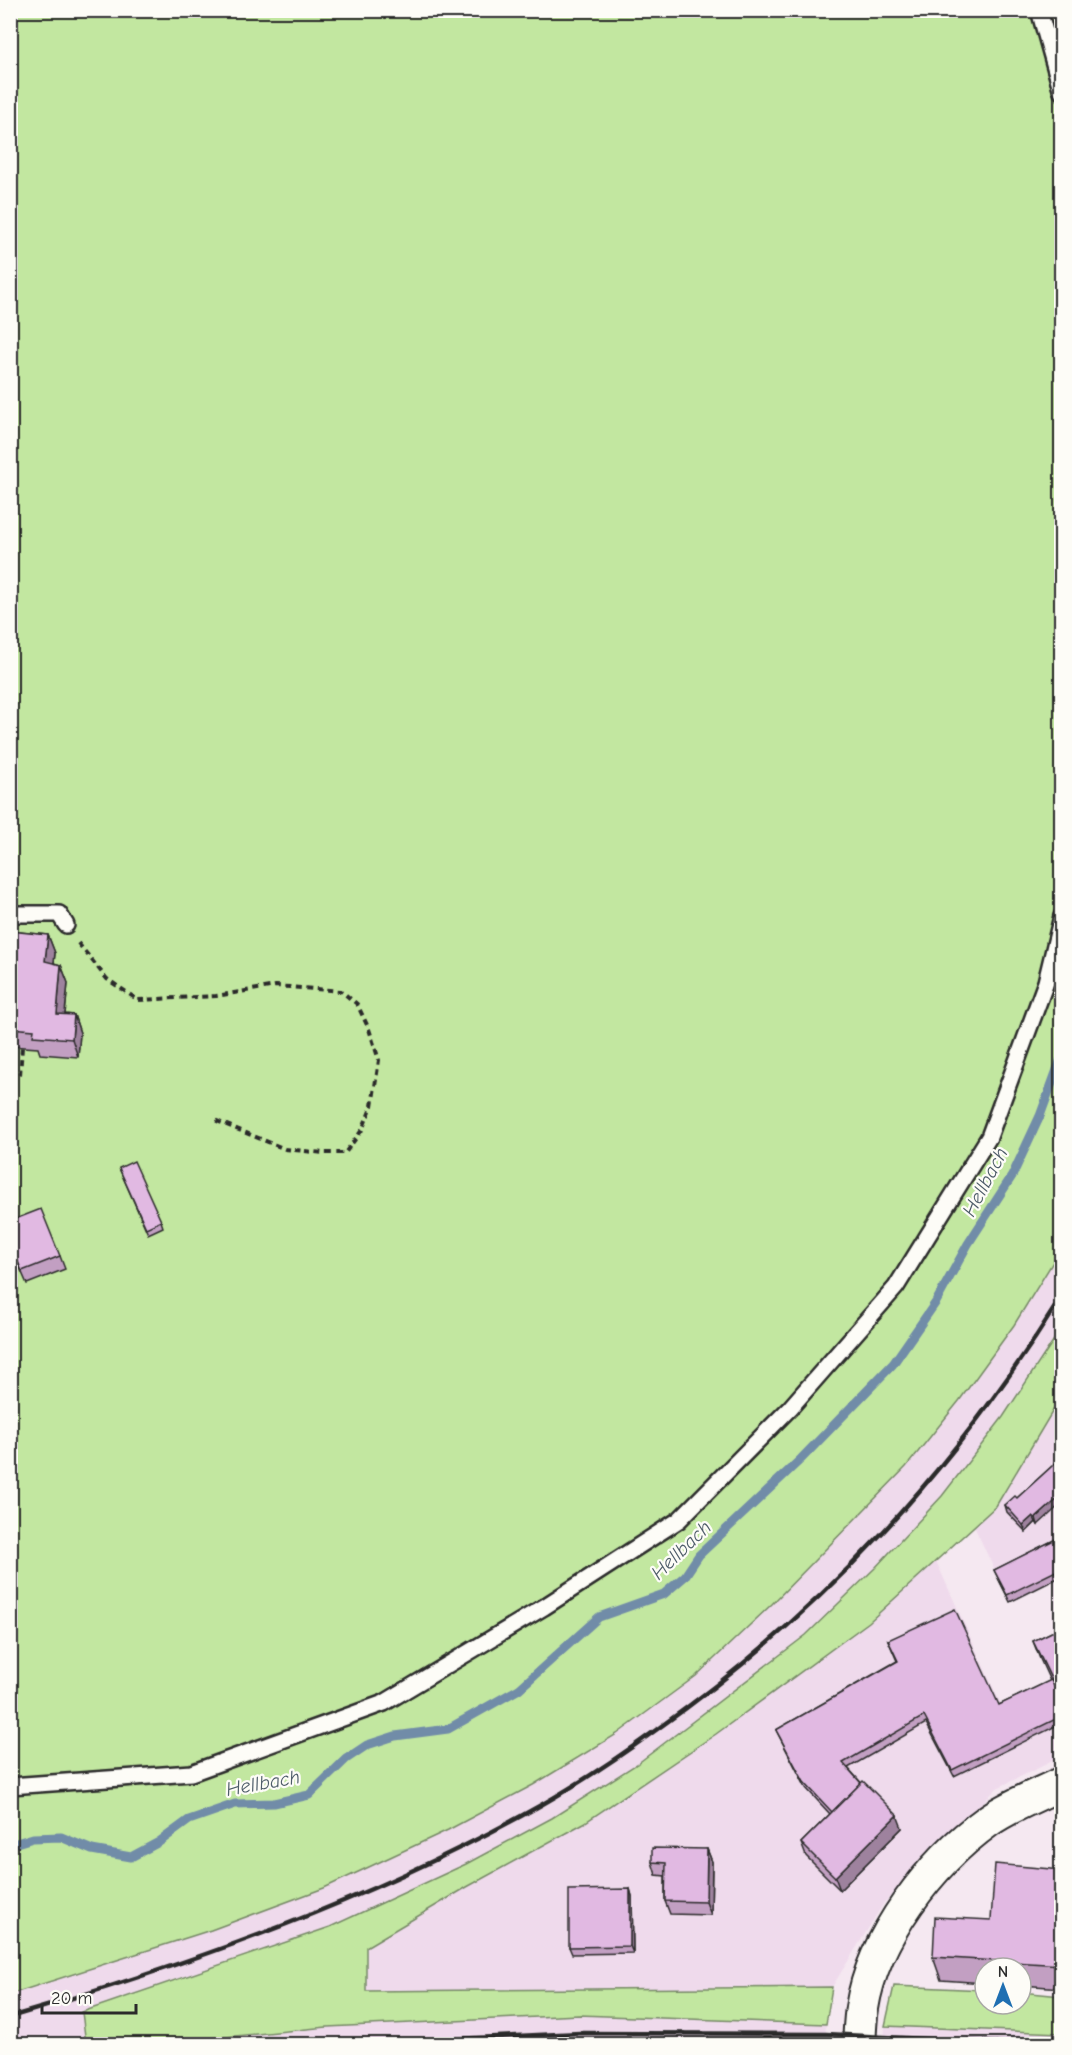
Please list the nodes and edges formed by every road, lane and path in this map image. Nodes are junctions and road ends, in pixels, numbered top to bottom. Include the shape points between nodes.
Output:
1 (1040, 10) edge
2 (1062, 92) edge
3 (10, 914) edge
4 (1062, 916) edge
5 (66, 925) joint
6 (22, 1047) edge
7 (10, 1074) edge
8 (212, 1119) dead end
9 (1062, 1783) edge
10 (10, 1786) edge
11 (859, 2044) edge

1 - 2 lane
3 - 5 lane via 59,914
4 - 10 lane via 1046,982 989,1137 896,1287 790,1408 679,1520 544,1607 384,1702 191,1773
5 - 8 path via 107,979 138,1000 216,996 276,986 341,991 357,1004 379,1060 372,1106 362,1131 345,1153 285,1149
6 - 7 path via 20,1075
9 - 11 street via 989,1820 945,1857 902,1910 877,1957 862,2007

